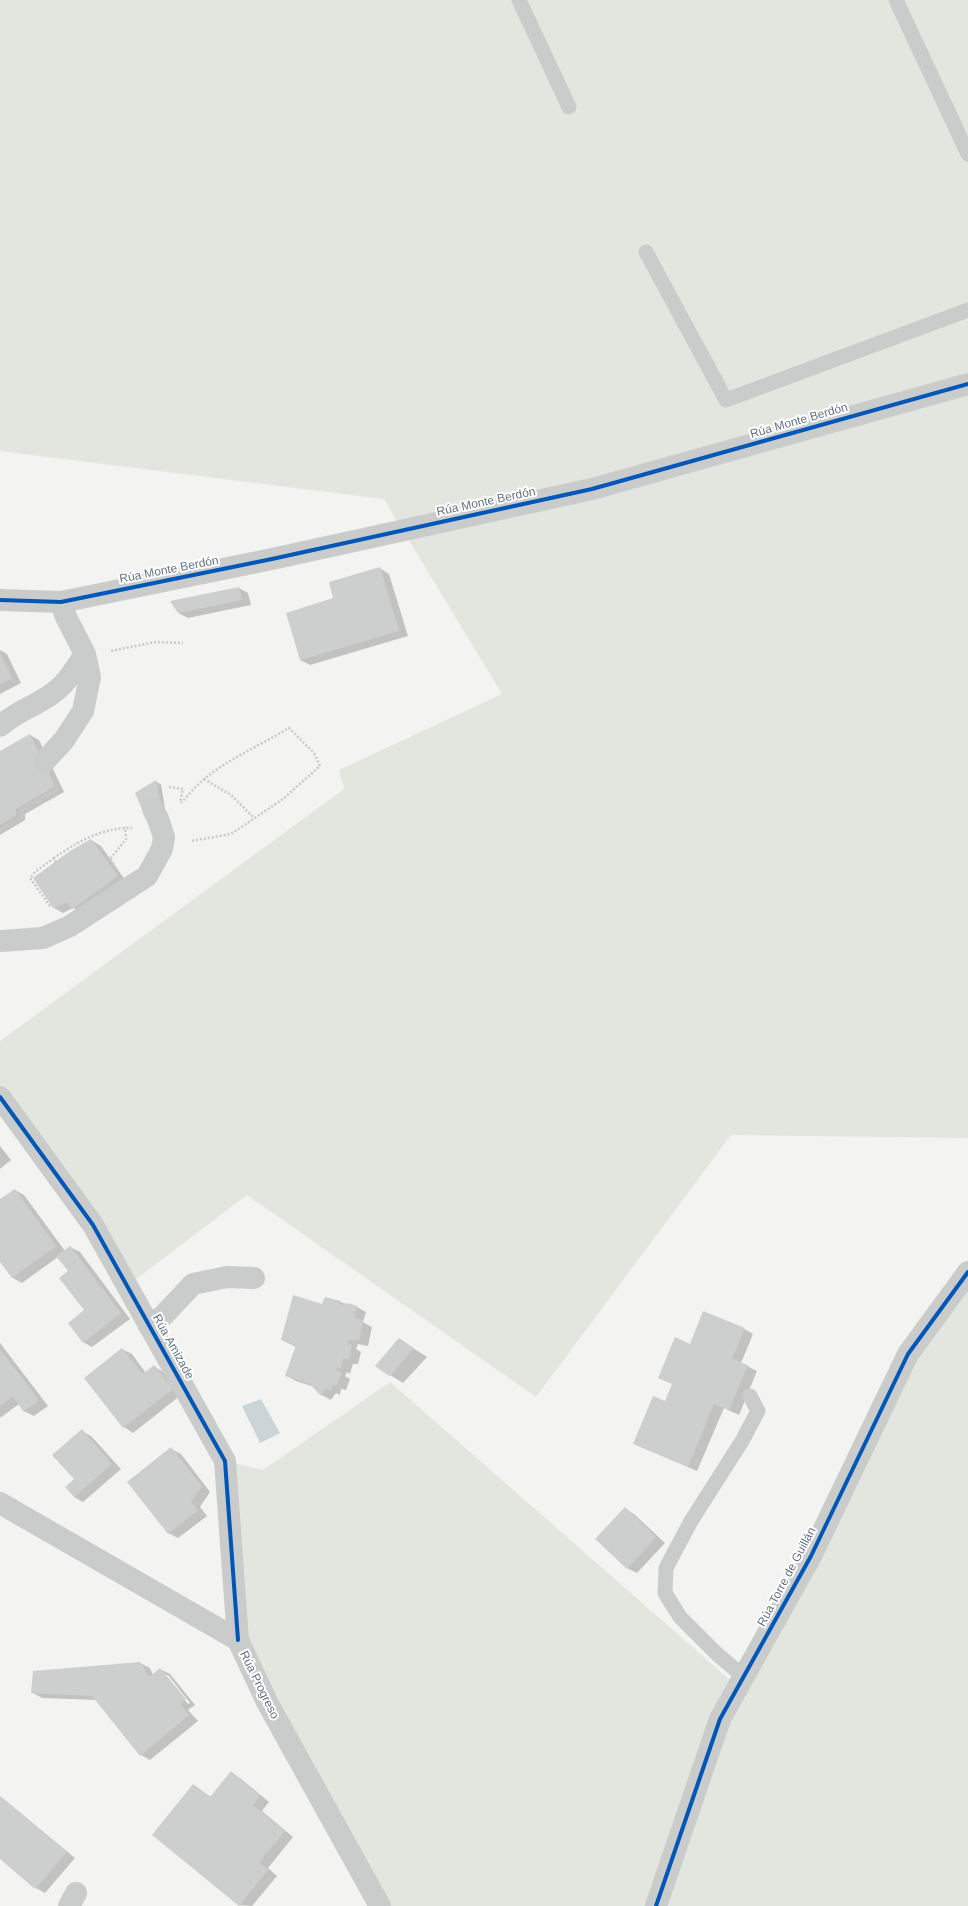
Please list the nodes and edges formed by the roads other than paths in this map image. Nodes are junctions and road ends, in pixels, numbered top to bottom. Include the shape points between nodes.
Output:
1 (519, 0) edge
2 (896, 0) edge
3 (569, 107) dead end
4 (968, 154) edge
5 (646, 252) dead end
6 (968, 310) edge
7 (968, 384) edge
8 (0, 600) edge
9 (61, 602) junction
10 (85, 654) junction
11 (0, 726) edge
12 (45, 760) road end
13 (159, 822) road end
14 (0, 941) edge
15 (0, 1096) edge
16 (968, 1272) edge
17 (254, 1278) dead end
18 (148, 1324) junction
19 (750, 1396) dead end
20 (0, 1503) edge
21 (238, 1640) junction
22 (744, 1677) junction
23 (380, 1906) edge
24 (656, 1906) edge

1 - 3 lane
2 - 4 lane
5 - 6 lane via 726,400
7 - 9 street, Rúa Monte Berdón via 592,489
8 - 9 street, Rúa Monte Berdón
9 - 10 street
10 - 11 street via 54,693 11,716
10 - 12 street via 90,677 83,711 64,740
13 - 14 street via 162,849 146,876 107,893 70,926 43,938
15 - 18 street, Rúa Amizade via 92,1225
16 - 22 street, Rúa Torre de Guillán via 908,1354 810,1556
17 - 18 street via 227,1277 193,1284 162,1317
18 - 21 street, Rúa Amizade via 225,1462
19 - 22 lane via 758,1411 691,1521 666,1568 665,1593 680,1617 716,1654
20 - 21 street, Rúa Progreso
21 - 23 street, Rúa Progreso via 268,1704
22 - 24 street, Rúa Torre de Guillán via 720,1719

